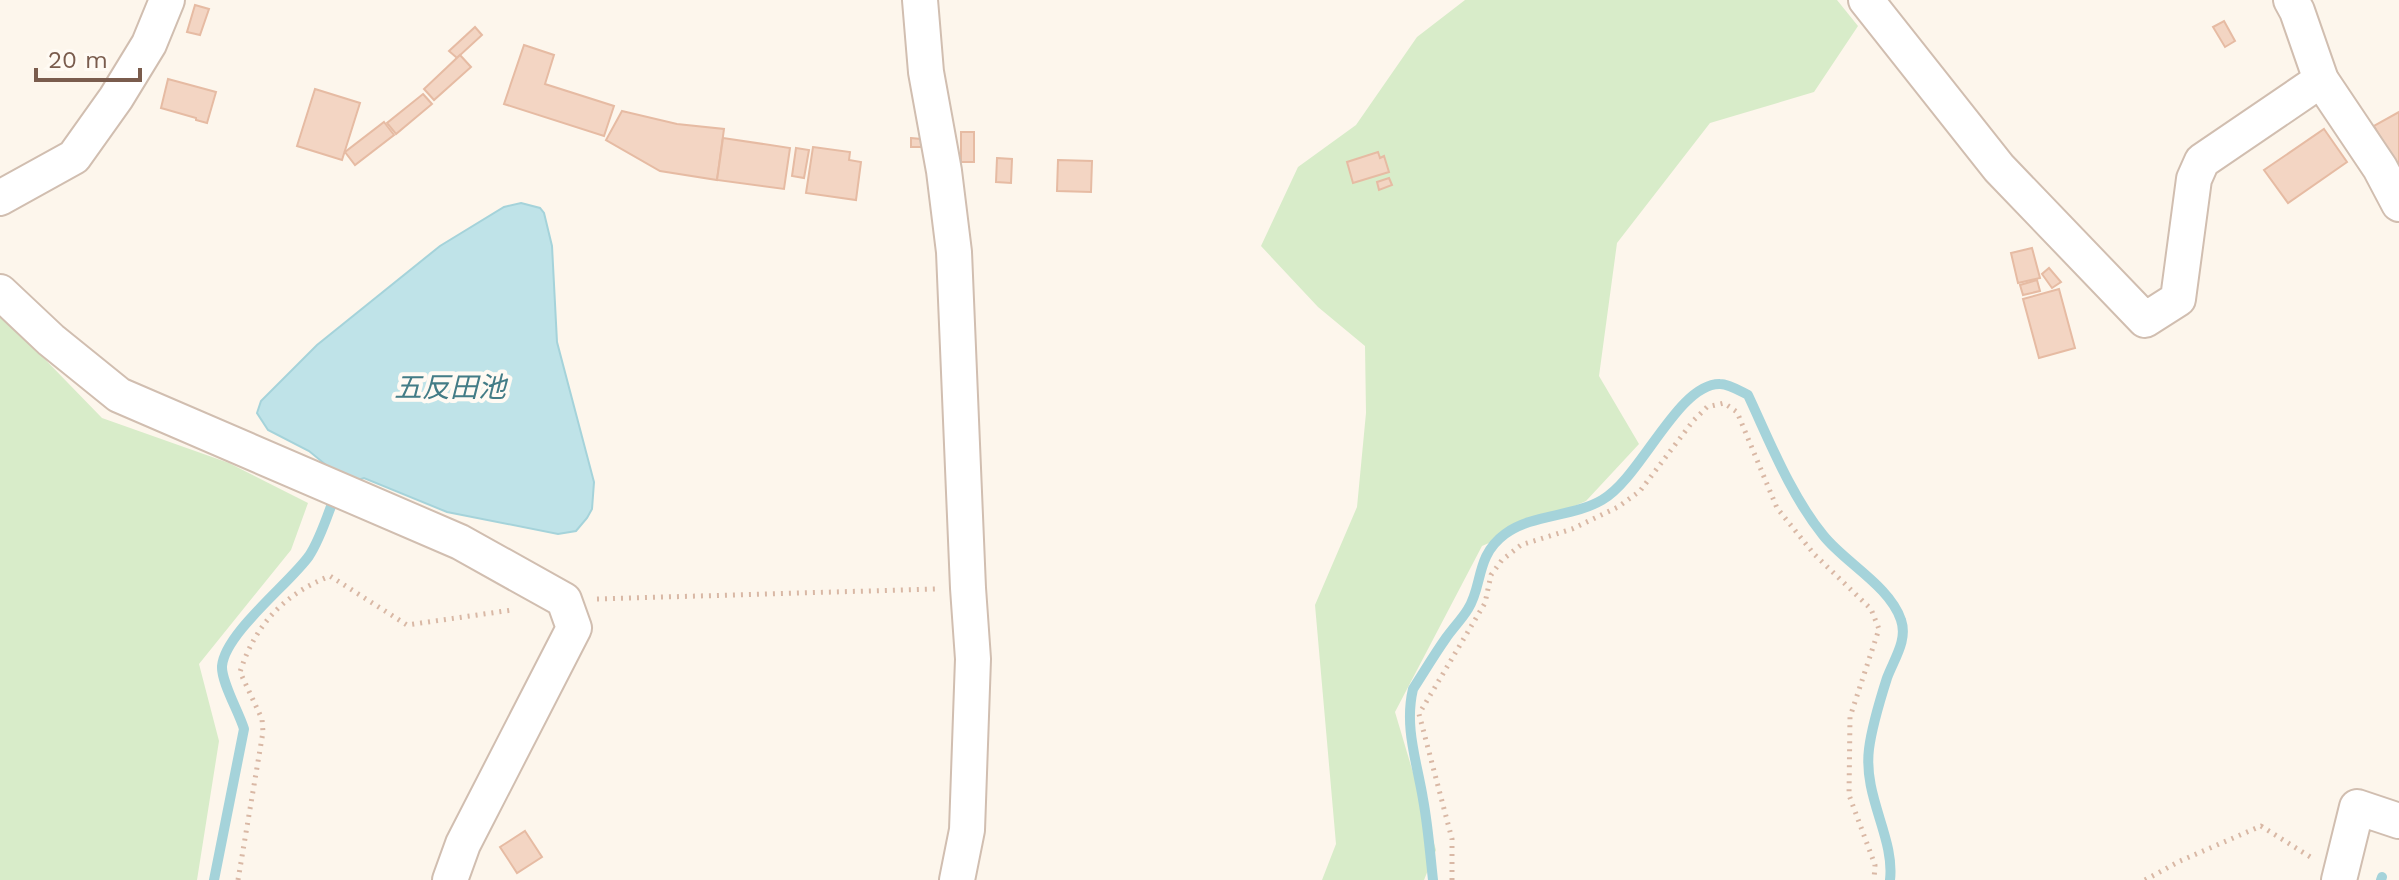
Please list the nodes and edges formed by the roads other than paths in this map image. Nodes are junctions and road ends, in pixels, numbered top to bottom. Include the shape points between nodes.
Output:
1 (167, 0) edge
2 (920, 0) edge
3 (1866, 0) edge
4 (2291, 0) edge
5 (2321, 80) junction
6 (0, 198) edge
7 (2399, 204) edge
8 (0, 292) edge
9 (2399, 821) edge
10 (2340, 878) edge
11 (450, 880) edge
12 (957, 880) edge

1 - 6 street via 149,44 74,157
2 - 12 street via 954,252 973,659 967,830
3 - 5 street via 1999,168 2145,320 2178,299 2194,179 2202,161
4 - 5 street
5 - 7 street
8 - 11 street via 119,395 460,542 564,600 574,628 463,844
9 - 10 street via 2357,807

